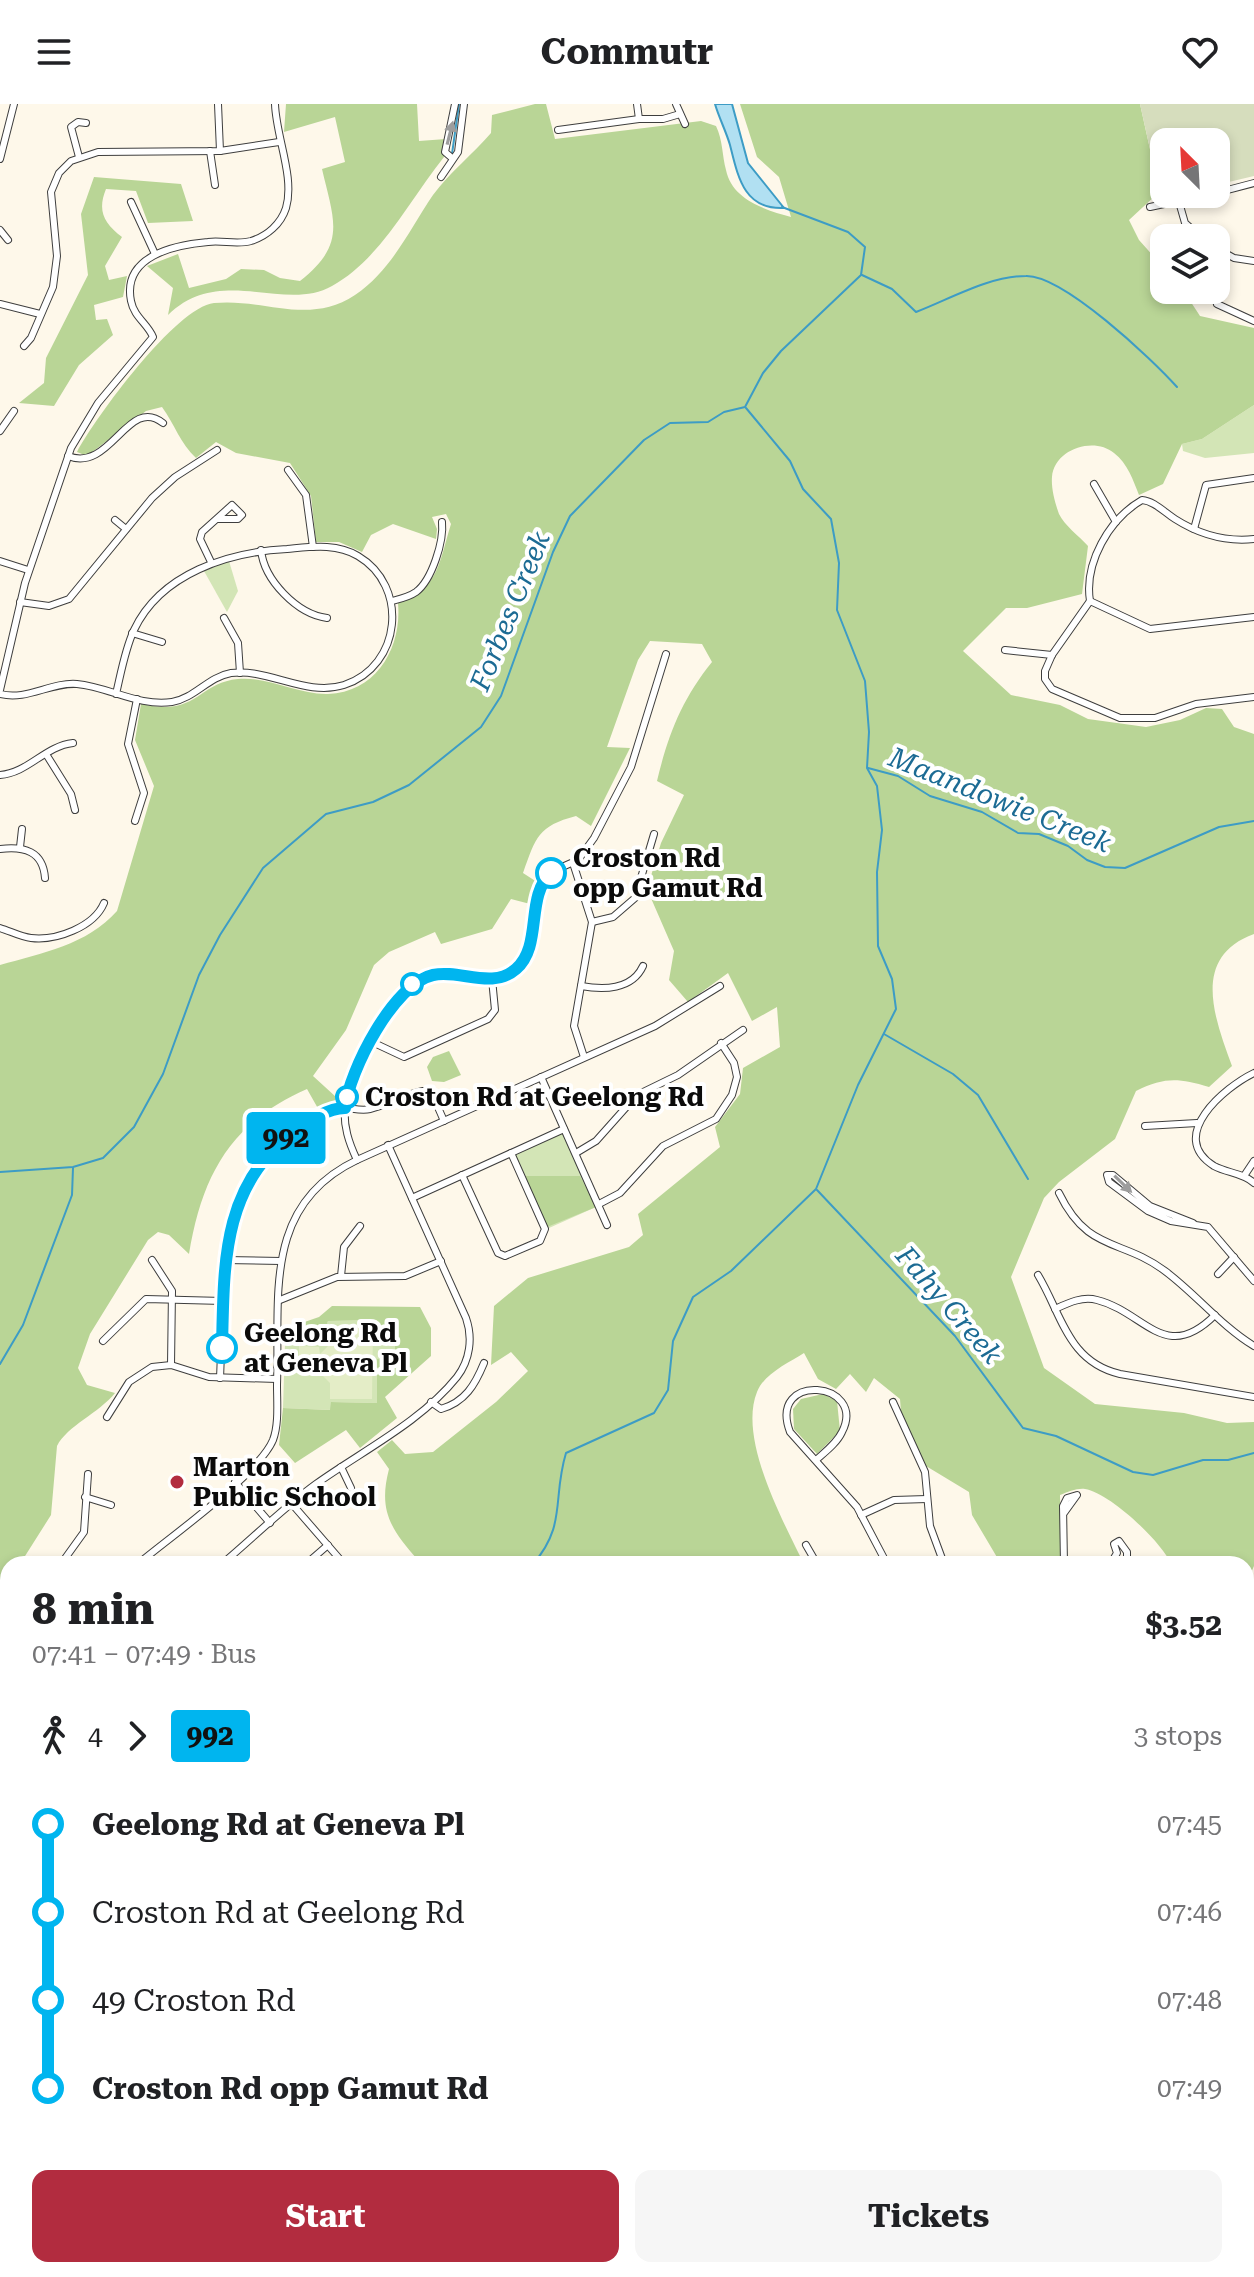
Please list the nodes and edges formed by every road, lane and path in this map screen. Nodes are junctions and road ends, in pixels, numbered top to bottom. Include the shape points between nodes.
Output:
1 (14, 104) edge
2 (218, 104) edge
3 (275, 104) edge
4 (455, 104) edge
5 (464, 104) edge
6 (637, 104) edge
7 (676, 104) edge
8 (680, 114) junction
9 (571, 118) dead end
10 (639, 119) junction
11 (86, 123) dead end
12 (685, 124) dead end
13 (573, 127) junction
14 (558, 130) dead end
15 (279, 142) junction
16 (210, 151) junction
17 (220, 151) junction
18 (79, 157) junction
19 (452, 158) junction
20 (0, 159) edge
21 (441, 177) dead end
22 (1254, 183) edge
23 (215, 185) dead end
24 (1230, 189) edge
25 (131, 202) dead end
26 (1157, 208) edge
27 (1153, 209) dead end
28 (0, 230) edge
29 (8, 240) dead end
30 (155, 254) junction
31 (1230, 256) edge
32 (1254, 261) edge
33 (0, 304) edge
34 (1217, 304) dead end
35 (40, 314) junction
36 (1254, 321) edge
37 (24, 346) dead end
38 (14, 411) dead end
39 (163, 423) dead end
40 (0, 431) edge
41 (217, 450) dead end
42 (68, 456) junction
43 (288, 470) dead end
44 (1254, 478) edge
45 (1094, 484) dead end
46 (218, 519) dead end
47 (115, 520) dead end
48 (442, 522) dead end
49 (1116, 522) junction
50 (126, 529) junction
51 (1194, 529) junction
52 (1254, 539) edge
53 (313, 547) junction
54 (261, 550) junction
55 (0, 561) edge
56 (211, 562) junction
57 (28, 570) junction
58 (392, 601) junction
59 (1090, 601) junction
60 (20, 602) junction
61 (1254, 617) edge
62 (224, 618) dead end
63 (327, 618) dead end
64 (132, 633) junction
65 (162, 642) dead end
66 (1005, 650) dead end
67 (666, 654) dead end
68 (1052, 655) junction
69 (4, 666) edge
70 (240, 673) junction
71 (0, 692) edge
72 (116, 694) junction
73 (1254, 697) edge
74 (137, 699) junction
75 (73, 743) dead end
76 (46, 754) junction
77 (0, 775) edge
78 (75, 810) dead end
79 (135, 821) dead end
80 (22, 829) dead end
81 (654, 834) dead end
82 (20, 847) junction
83 (0, 849) edge
84 (573, 863) junction
85 (45, 878) dead end
86 (104, 903) dead end
87 (592, 922) junction
88 (0, 928) edge
89 (643, 966) dead end
90 (492, 979) junction
91 (581, 986) junction
92 (720, 986) dead end
93 (743, 1030) dead end
94 (372, 1042) junction
95 (721, 1043) junction
96 (584, 1057) junction
97 (1254, 1073) edge
98 (541, 1077) junction
99 (345, 1108) junction
100 (444, 1121) junction
101 (1197, 1123) junction
102 (1145, 1126) dead end
103 (564, 1129) junction
104 (388, 1145) junction
105 (511, 1153) junction
106 (576, 1153) junction
107 (357, 1160) junction
108 (1254, 1161) edge
109 (462, 1175) junction
110 (1244, 1176) junction
111 (1254, 1183) edge
112 (1059, 1193) dead end
113 (412, 1198) junction
114 (599, 1204) junction
115 (1193, 1223) junction
116 (607, 1225) dead end
117 (360, 1226) dead end
118 (1234, 1257) junction
119 (152, 1260) dead end
120 (225, 1260) junction
121 (281, 1261) junction
122 (441, 1261) junction
123 (1218, 1274) dead end
124 (1038, 1275) dead end
125 (341, 1276) junction
126 (1254, 1281) edge
127 (172, 1300) junction
128 (280, 1300) junction
129 (223, 1301) junction
130 (1055, 1309) junction
131 (1215, 1315) junction
132 (103, 1341) dead end
133 (1254, 1346) edge
134 (484, 1363) dead end
135 (171, 1365) junction
136 (220, 1378) junction
137 (277, 1379) junction
138 (1254, 1397) edge
139 (431, 1402) junction
140 (893, 1402) dead end
141 (107, 1417) dead end
142 (816, 1460) junction
143 (341, 1467) junction
144 (88, 1474) dead end
145 (235, 1482) junction
146 (351, 1488) dead end
147 (85, 1497) junction
148 (927, 1499) junction
149 (292, 1504) junction
150 (111, 1505) dead end
151 (1064, 1513) dead end
152 (861, 1515) junction
153 (270, 1523) junction
154 (328, 1545) junction
155 (806, 1545) dead end
156 (67, 1556) edge
157 (147, 1556) edge
158 (231, 1556) edge
159 (315, 1556) edge
160 (337, 1556) edge
161 (812, 1556) edge
162 (883, 1556) edge
163 (941, 1556) edge
164 (1064, 1556) edge

1 - 20 street
2 - 17 street
3 - 15 street
19 -> 4 street via 445,152
5 - 19 street via 458,152
6 - 10 street
7 - 8 street
8 - 10 street
8 - 12 street
9 - 13 street
10 - 13 street
11 - 18 street via 71,127
13 - 14 street
15 - 17 street
15 - 30 street via 288,194 274,228 247,242 210,241
16 - 17 street
16 - 18 street via 98,152
16 - 23 street
18 - 35 street via 59,173 51,192 57,264
19 - 21 street
22 - 24 street
25 - 30 street
26 - 27 street
28 - 29 street
30 - 42 street via 139,267 130,291 137,317 153,335 91,414
31 - 32 street
33 - 35 street
34 - 36 street
35 - 37 street
38 - 40 street
39 - 42 street via 141,417 92,459
41 - 50 street via 167,484
42 - 57 street
43 - 53 street via 306,495
44 - 51 street via 1206,485
45 - 49 street
46 - 56 street via 201,534
47 - 50 street
48 - 58 street via 442,537 425,583 410,596
49 - 51 street via 1144,500
49 - 59 street via 1100,544
50 - 60 street via 69,599 49,606
51 - 52 street via 1222,539
53 - 54 street
53 - 58 street via 361,558 380,576
54 - 56 street
54 - 63 street via 273,582 308,613
55 - 57 street
56 - 64 street via 160,596
57 - 60 street
58 - 70 street via 387,647 373,667 352,682 314,687
59 - 61 street via 1150,629
59 - 68 street
60 - 69 street
62 - 70 street via 238,643
64 - 65 street
64 - 72 street
66 - 68 street
67 - 84 street via 631,767 590,846
68 - 73 street via 1044,675 1049,687 1120,718 1155,718 1196,704
69 - 71 street
70 - 74 street via 219,677 179,700
71 - 72 street via 20,696 75,684
72 - 74 street
74 - 79 street via 128,744 144,793
75 - 76 street
76 - 77 street
76 - 78 street
80 - 82 street
81 - 87 street via 635,898 618,914
82 - 83 street
82 - 85 street via 38,857
84 - 87 street
84 - 90 street via 544,880 522,962 513,972
86 - 88 street via 94,919 69,931 33,938
87 - 91 street
89 - 91 street via 636,977 611,988
90 - 94 street via 442,974 417,981 398,997
90 - 94 street via 495,1010 488,1019 404,1057
91 - 96 street via 574,1026
92 - 96 street via 655,1026
93 - 95 street
94 - 99 street via 351,1081
95 - 106 street via 684,1072 637,1095 596,1141
95 - 114 street via 734,1063 737,1081 716,1119 663,1146 620,1193
96 - 98 street
97 - 101 street via 1229,1086
98 - 100 street
98 - 103 street
99 - 100 street via 367,1109 423,1091 433,1096
99 - 107 street
99 - 120 street via 306,1123 260,1164 233,1215
100 - 104 street
101 - 102 street
101 - 110 street via 1198,1145 1210,1162
103 - 105 street
103 - 106 street
104 - 107 street
104 - 113 street
105 - 109 street
105 - 109 street via 545,1229 540,1241 505,1256 498,1253
106 - 114 street
107 - 121 street via 324,1179 303,1201 287,1230
108 - 110 street
109 - 113 street
110 - 111 street
112 - 131 street via 1084,1230 1165,1271
113 - 122 street
114 - 116 street
115 -> 115 street via 1148,1211 1107,1175 1150,1206
115 - 118 street via 1212,1231
117 - 125 street via 344,1247
118 - 123 street
118 - 126 street
119 - 127 street via 168,1280
120 - 121 street
120 - 129 street
121 - 128 street
122 - 125 street via 405,1276
122 - 139 street via 469,1326 469,1354 458,1376
124 - 130 street
125 - 128 street
127 - 129 street
127 - 132 street via 144,1300
127 - 135 street
128 - 137 street
129 - 136 street
130 - 131 street via 1097,1300 1176,1337 1196,1332
130 - 138 street via 1071,1344 1106,1370
131 - 133 street
134 - 139 street via 475,1384 459,1400 441,1409
135 - 136 street
135 - 141 street via 136,1375
136 - 137 street
137 - 145 street via 273,1440
139 - 143 street
140 - 148 street via 922,1464
142 - 142 street via 794,1438 787,1417 797,1396 814,1388 839,1399 846,1420 841,1435
142 - 152 street
143 - 146 street
143 - 149 street
144 - 147 street
145 - 153 street
145 - 157 street
147 - 150 street
147 - 156 street via 84,1532
148 - 152 street via 894,1500
148 - 163 street
149 - 153 street
149 - 154 street
151 - 164 street
152 - 162 street
153 - 158 street
154 - 159 street
154 - 160 street
155 - 161 street

